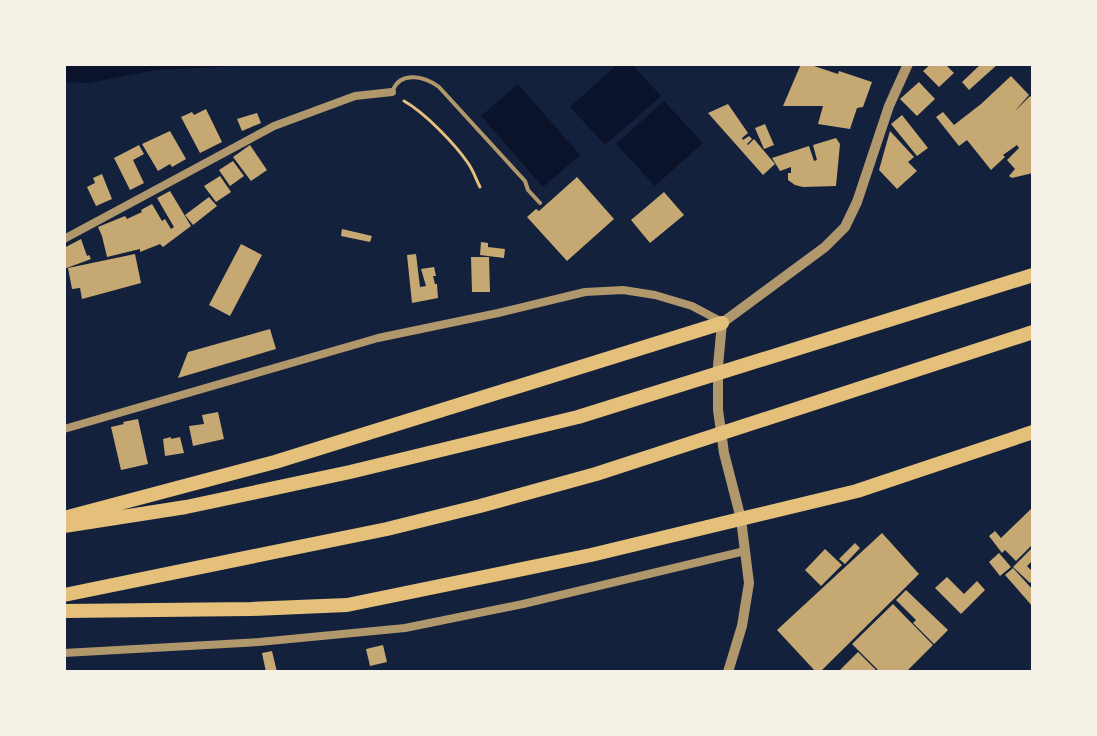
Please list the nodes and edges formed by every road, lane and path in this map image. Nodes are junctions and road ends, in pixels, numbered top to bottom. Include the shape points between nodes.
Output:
1 (908, 64) edge
2 (392, 92) junction
3 (480, 187) dead end
4 (540, 203) dead end
5 (64, 239) edge
6 (1033, 275) edge
7 (722, 323) junction
8 (1033, 332) edge
9 (64, 429) edge
10 (1033, 432) edge
11 (64, 518) edge
12 (741, 519) junction
13 (64, 526) edge
14 (745, 551) junction
15 (64, 595) edge
16 (64, 611) edge
17 (64, 653) edge
18 (728, 672) edge

1 - 7 street via 845,227
2 - 3 path via 430,120 469,164
2 - 4 lane via 406,77 439,87
2 - 5 street via 355,96 274,126
6 - 13 highway via 578,417 186,507
7 - 9 street via 664,297 623,290 585,292 378,338
7 - 11 highway via 275,462
7 - 12 street via 718,410
8 - 15 highway via 596,474 480,506
10 - 12 highway via 857,491
12 - 14 street
12 - 16 highway via 347,605
14 - 17 street via 405,628
14 - 18 street via 749,583

